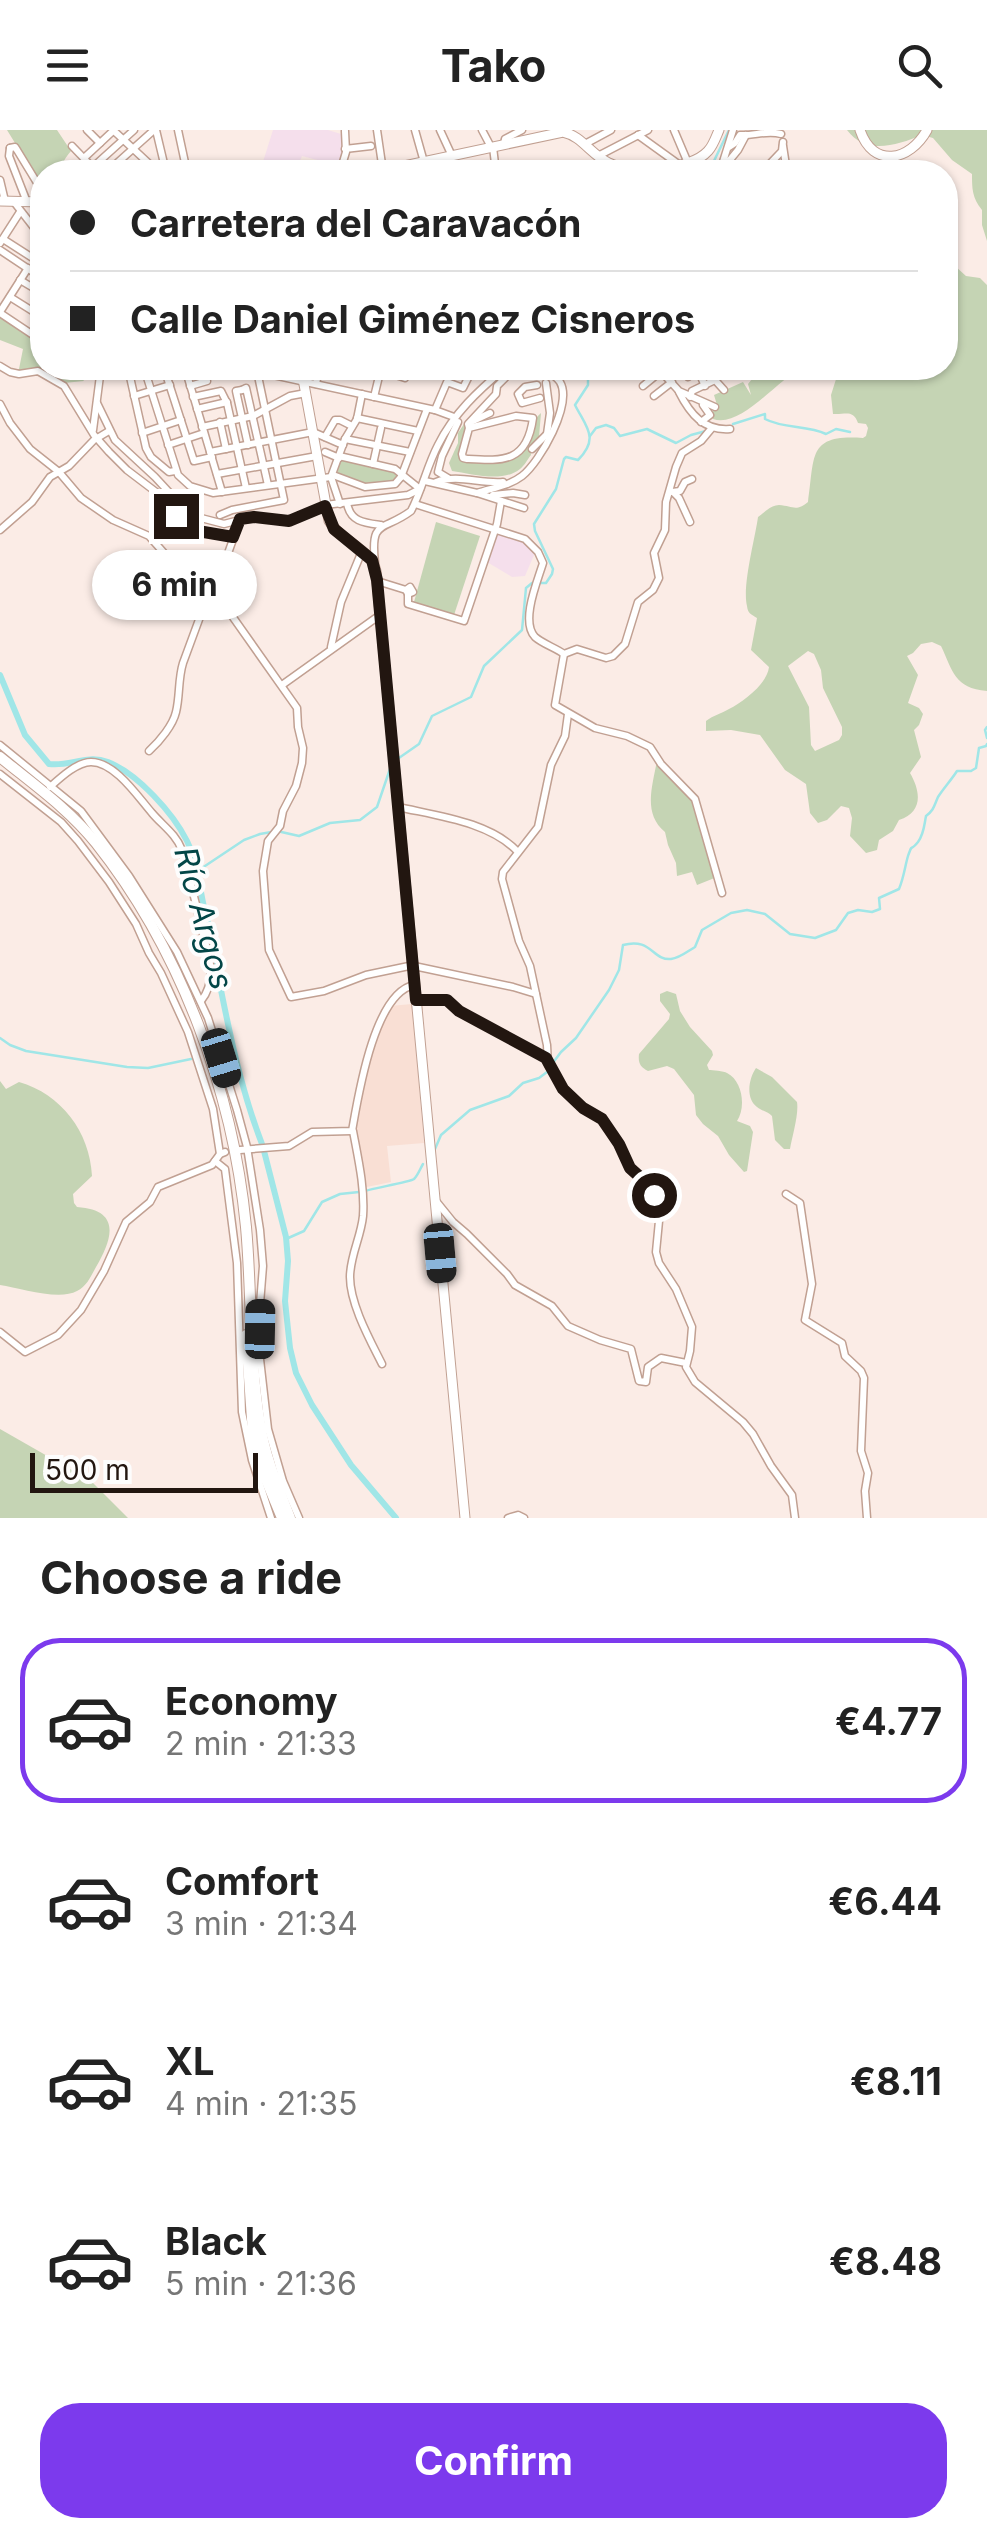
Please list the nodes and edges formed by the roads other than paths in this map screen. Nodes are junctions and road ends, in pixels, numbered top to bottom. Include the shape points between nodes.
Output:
1 (87, 130) edge
2 (114, 130) edge
3 (134, 130) edge
4 (155, 130) edge
5 (178, 130) edge
6 (337, 130) edge
7 (377, 130) edge
8 (415, 130) edge
9 (440, 130) edge
10 (482, 130) edge
11 (522, 130) edge
12 (611, 130) edge
13 (648, 130) edge
14 (674, 130) edge
15 (719, 130) edge
16 (733, 130) edge
17 (860, 130) edge
18 (926, 130) edge
19 (348, 131) edge
20 (638, 135) junction
21 (782, 135) edge
22 (746, 136) junction
23 (510, 138) edge
24 (123, 140) junction
25 (580, 140) junction
26 (100, 143) junction
27 (72, 146) dead end
28 (371, 146) dead end
29 (492, 147) junction
30 (729, 148) junction
31 (133, 149) junction
32 (346, 150) junction
33 (452, 156) junction
34 (598, 156) junction
35 (84, 158) joint
36 (104, 160) edge
37 (121, 160) edge
38 (147, 160) edge
39 (160, 160) edge
40 (184, 160) edge
41 (344, 160) edge
42 (379, 160) edge
43 (423, 160) edge
44 (433, 160) edge
45 (494, 160) edge
46 (605, 160) edge
47 (676, 160) edge
48 (683, 160) edge
49 (693, 160) edge
50 (724, 160) edge
51 (730, 160) edge
52 (776, 160) edge
53 (785, 160) edge
54 (30, 169) edge
55 (0, 180) edge
56 (30, 194) edge
57 (24, 199) junction
58 (30, 200) edge
59 (6, 201) edge
60 (30, 212) edge
61 (1, 244) edge
62 (30, 259) edge
63 (28, 268) joint
64 (20, 280) junction
65 (30, 286) edge
66 (10, 296) junction
67 (30, 309) edge
68 (0, 313) edge
69 (30, 333) edge
70 (0, 366) edge
71 (30, 373) edge
72 (53, 380) edge
73 (100, 380) edge
74 (131, 380) edge
75 (148, 380) edge
76 (168, 380) edge
77 (188, 380) edge
78 (257, 380) edge
79 (378, 380) edge
80 (467, 380) edge
81 (494, 380) edge
82 (501, 380) edge
83 (558, 380) edge
84 (650, 380) edge
85 (671, 380) joint
86 (702, 380) edge
87 (207, 381) dead end
88 (305, 381) edge
89 (170, 384) junction
90 (190, 386) junction
91 (644, 386) dead end
92 (705, 386) junction
93 (151, 390) junction
94 (724, 390) dead end
95 (679, 391) junction
96 (362, 394) junction
97 (134, 396) junction
98 (654, 396) dead end
99 (374, 397) junction
100 (194, 398) junction
101 (540, 398) dead end
102 (694, 398) junction
103 (226, 402) junction
104 (0, 404) edge
105 (715, 408) dead end
106 (197, 409) junction
107 (265, 409) junction
108 (431, 410) junction
109 (490, 413) dead end
110 (252, 416) junction
111 (242, 418) junction
112 (357, 418) junction
113 (94, 420) junction
114 (181, 420) junction
115 (231, 420) junction
116 (456, 420) junction
117 (220, 422) junction
118 (472, 422) junction
119 (700, 422) junction
120 (162, 426) junction
121 (352, 426) junction
122 (381, 428) dead end
123 (711, 429) junction
124 (203, 430) junction
125 (730, 430) dead end
126 (109, 431) junction
127 (418, 431) junction
128 (313, 432) junction
129 (142, 433) junction
130 (548, 437) junction
131 (95, 438) junction
132 (325, 438) junction
133 (187, 439) junction
134 (272, 440) junction
135 (344, 442) junction
136 (259, 443) junction
137 (248, 445) junction
138 (377, 445) junction
139 (168, 446) junction
140 (237, 447) junction
141 (532, 448) dead end
142 (226, 449) junction
143 (410, 452) junction
144 (321, 454) junction
145 (211, 455) junction
146 (339, 457) junction
147 (278, 463) junction
148 (373, 464) junction
149 (264, 466) junction
150 (176, 469) junction
151 (242, 469) junction
152 (59, 472) junction
153 (400, 472) junction
154 (217, 474) junction
155 (328, 477) junction
156 (448, 478) junction
157 (692, 479) dead end
158 (282, 484) junction
159 (425, 484) junction
160 (268, 485) junction
161 (506, 485) junction
162 (246, 488) junction
163 (683, 488) junction
164 (672, 490) junction
165 (222, 492) junction
166 (477, 493) junction
167 (525, 495) dead end
168 (487, 496) junction
169 (501, 500) junction
170 (344, 503) junction
171 (325, 504) junction
172 (415, 504) junction
173 (524, 508) dead end
174 (686, 511) junction
175 (256, 514) dead end
176 (220, 515) dead end
177 (177, 516) junction
178 (202, 518) junction
179 (240, 519) junction
180 (290, 519) junction
181 (690, 522) dead end
182 (382, 525) junction
183 (0, 530) edge
184 (495, 530) junction
185 (233, 537) junction
186 (371, 557) junction
187 (377, 580) junction
188 (211, 587) junction
189 (380, 614) junction
190 (336, 632) junction
191 (346, 640) junction
192 (328, 652) junction
193 (564, 654) junction
194 (282, 685) junction
195 (568, 714) junction
196 (0, 745) edge
197 (149, 751) dead end
198 (0, 761) edge
199 (0, 774) edge
200 (50, 787) junction
201 (398, 806) junction
202 (518, 852) junction
203 (722, 893) dead end
204 (411, 966) junction
205 (414, 985) junction
206 (536, 994) junction
207 (416, 1000) junction
208 (201, 1001) junction
209 (546, 1058) junction
210 (353, 1130) junction
211 (243, 1150) junction
212 (220, 1156) junction
213 (786, 1194) dead end
214 (435, 1200) junction
215 (262, 1272) junction
216 (266, 1289) dead end
217 (0, 1332) edge
218 (686, 1363) junction
219 (382, 1364) dead end
220 (276, 1518) edge
221 (290, 1518) edge
222 (299, 1518) edge
223 (464, 1518) edge
224 (508, 1518) edge
225 (524, 1518) edge
226 (795, 1518) edge
227 (867, 1518) edge

1 - 26 street
2 - 24 street
2 - 26 street
3 - 24 street
4 - 31 street
4 - 39 street
5 - 40 street
6 - 19 street
7 - 42 street
8 - 43 street
9 - 33 street
10 - 29 street
11 - 23 street
12 - 25 street
13 - 20 street
14 - 48 street
15 - 49 main road via 706,153
16 - 30 street
17 - 18 main road via 868,148 887,156 917,144
19 - 32 street
20 - 34 street
20 - 47 street
21 - 22 street
21 - 52 street
21 - 53 street
22 - 30 street
22 - 51 street
23 - 25 main road via 559,132
23 - 29 main road
24 - 31 street
24 - 36 street
25 - 34 main road
26 - 35 street
27 - 35 street
28 - 32 street
29 - 33 main road
29 - 45 street
30 - 50 street
31 - 37 street
31 - 38 street
32 - 41 street
33 - 44 main road
34 - 46 main road
54 - 57 street via 10,148
55 - 59 street
56 - 57 street
57 - 58 main road
57 - 59 main road
57 - 60 street
57 - 61 street
61 - 62 street
61 - 63 street
63 - 64 street
64 - 65 street
64 - 66 street
66 - 67 street
66 - 68 street
68 - 69 street
70 - 71 street
72 - 113 street
73 - 113 street
74 - 97 street
75 - 93 street
76 - 89 street
77 - 90 street
78 - 107 street
79 - 99 street
80 - 108 street via 463,388 448,382
81 - 116 street
82 - 118 street
83 - 130 street via 563,399
84 - 91 street
85 - 95 street
85 - 98 street
86 - 92 street
87 - 90 street
88 - 96 street
88 - 107 street
88 - 128 main road
89 - 93 street
89 - 114 street
90 - 100 street
92 - 94 street via 715,380
92 - 102 street via 692,390
93 - 97 street
93 - 120 street
95 - 102 street
95 - 119 street
96 - 99 street
96 - 112 street
97 - 129 street
99 - 108 street
100 - 103 street via 220,390
100 - 106 street
101 - 130 street via 522,402 518,394 542,384 550,402
102 - 105 street
102 - 119 street via 710,415
103 - 106 street
103 - 115 street
104 - 152 street via 30,448
106 - 124 street
107 - 110 street
107 - 134 street
108 - 116 street
108 - 127 street
109 - 118 street
110 - 111 street
110 - 111 street via 246,388 236,391
110 - 136 street
111 - 115 street
111 - 137 street
112 - 121 street
112 - 127 street
113 - 126 street
113 - 131 street
114 - 120 street
114 - 133 street
115 - 117 street
115 - 140 street
116 - 156 street via 438,472
116 - 159 street via 438,445
117 - 124 street
117 - 142 street
118 - 118 street via 463,458 492,462 519,450 533,418
119 - 123 street
120 - 129 street
120 - 139 street
121 - 132 street via 335,420
121 - 135 street
122 - 138 street
123 - 125 street
123 - 164 street via 682,454
124 - 133 street
124 - 145 street
126 - 131 street
126 - 178 street
127 - 143 street
128 - 132 street
128 - 134 street
128 - 144 main road
129 - 150 street via 152,456 170,472
130 - 141 street
130 - 161 street via 527,472
131 - 152 street
131 - 177 street
132 - 135 street
133 - 139 street
133 - 145 street via 194,462
134 - 136 street
134 - 147 street
135 - 138 street
135 - 146 street
136 - 137 street
136 - 149 street
137 - 140 street
138 - 143 street
138 - 148 street
139 - 150 street
140 - 142 street
140 - 151 street
142 - 145 street
143 - 153 street
144 - 146 street
144 - 147 street
144 - 155 main road
145 - 154 street
146 - 148 street
146 - 155 street
147 - 149 street
147 - 158 street
148 - 153 street
149 - 151 street
149 - 160 street
150 - 165 street via 190,486
151 - 154 street
151 - 162 street
152 - 183 street
152 - 188 street via 88,504 149,536 180,572
153 - 155 street via 396,484 365,487
153 - 159 street
154 - 165 street
155 - 158 street
155 - 170 street
155 - 171 main road
156 - 159 street
156 - 161 street
157 - 163 street
158 - 160 street
158 - 176 street via 283,501
159 - 166 street
159 - 170 street via 408,496
159 - 172 street
160 - 162 street
161 - 166 street
162 - 165 street
163 - 164 street
163 - 174 street
164 - 174 street
164 - 193 street via 654,552 659,578 638,602 625,644 606,658 577,650
166 - 168 street
167 - 168 street
168 - 169 street
169 - 173 street
169 - 184 street
170 - 171 street
170 - 182 street via 358,520
171 - 180 street
171 - 186 main road via 334,529
172 - 182 street
172 - 184 street
174 - 181 street
175 - 180 street
177 - 178 street
177 - 185 street via 192,530
178 - 179 street via 224,524
179 - 180 street
179 - 185 street
182 - 186 street
184 - 187 street via 463,622 408,604 407,592
184 - 193 street via 525,539 540,556 531,630
185 - 188 street
186 - 187 main road
186 - 190 street via 341,602
187 - 189 main road
188 - 194 street
188 - 197 street via 180,675 175,716
189 - 191 street
189 - 201 main road
190 - 191 street via 337,640
190 - 192 street
191 - 192 street
192 - 194 street
193 - 195 street via 554,702
194 - 204 street via 297,708 304,755 262,871 274,965 292,998
195 - 202 street via 540,824
195 - 203 street via 648,746 691,794
196 - 200 street
198 - 220 highway via 92,847 156,947 192,1026 234,1178 251,1416
198 - 221 highway via 95,842 164,950 199,1031 234,1145 260,1424
199 - 212 street via 78,841 141,933 188,1032
200 - 208 street via 80,811 129,876
200 - 208 street via 85,763 105,766 180,844 210,953 209,987
201 - 202 street via 496,834
201 - 204 main road
202 - 206 street via 502,879
204 - 205 main road
204 - 206 street
205 - 207 main road
205 - 210 street via 390,1006 372,1042
206 - 209 street
207 - 209 street via 447,1000
207 - 214 main road
208 - 211 street via 238,1110
209 - 218 street via 563,1089 602,1119 630,1168 653,1192 659,1263 692,1326
210 - 211 street via 312,1132 289,1146
210 - 219 street via 363,1207 350,1277
211 - 215 street
212 - 217 street via 158,1186 126,1222 88,1298 58,1335 25,1352
212 - 220 street via 237,1263 242,1412 255,1470
213 - 227 street via 800,1204 812,1284 805,1320 842,1343 864,1378
214 - 218 street via 515,1285 552,1306 568,1326 631,1349 639,1380 646,1382 648,1367 661,1358
214 - 223 main road
215 - 216 street
215 - 222 street via 260,1360 268,1426
218 - 226 street via 695,1382 752,1434 792,1495
224 - 225 street

